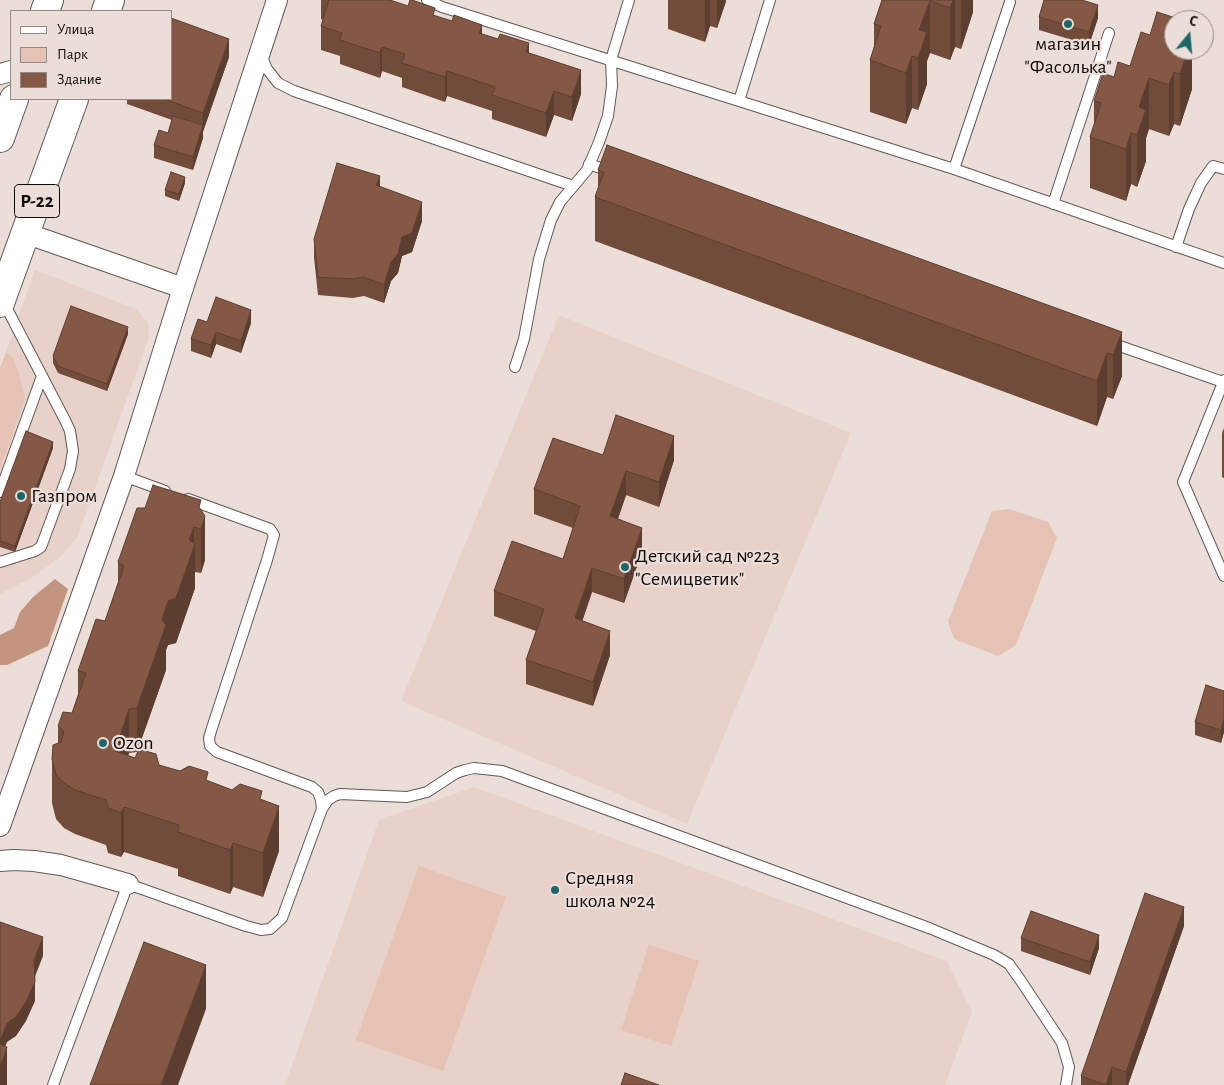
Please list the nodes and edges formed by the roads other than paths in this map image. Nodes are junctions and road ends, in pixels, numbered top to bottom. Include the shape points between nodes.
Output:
1 (277, 0) edge
2 (427, 0) edge
3 (629, 0) edge
4 (770, 0) edge
5 (1010, 2) dead end
6 (1109, 33) dead end
7 (260, 52) junction
8 (611, 60) junction
9 (14, 100) edge
10 (74, 100) edge
11 (739, 101) junction
12 (0, 138) edge
13 (589, 164) junction
14 (954, 169) junction
15 (1224, 169) edge
16 (627, 177) edge
17 (573, 186) junction
18 (1054, 204) junction
19 (25, 233) junction
20 (1176, 247) junction
21 (1224, 263) edge
22 (182, 288) junction
23 (1, 300) edge
24 (1102, 340) edge
25 (515, 367) dead end
26 (42, 376) junction
27 (1224, 381) edge
28 (124, 476) junction
29 (0, 492) edge
30 (0, 562) edge
31 (1224, 576) edge
32 (322, 809) junction
33 (0, 826) edge
34 (0, 861) edge
35 (128, 884) junction
36 (53, 1085) edge
37 (1066, 1085) edge

1 - 7 street
2 - 8 lane
3 - 8 lane
4 - 11 lane
5 - 14 lane
6 - 18 lane
7 - 17 lane via 278,83 294,91
7 - 22 street
8 - 11 lane
8 - 13 lane via 611,100
9 - 12 highway
10 - 19 highway, Р-22
11 - 14 lane
13 - 16 lane
13 - 17 lane
14 - 18 lane
15 - 20 lane via 1213,166 1201,183
17 - 25 lane via 551,220
18 - 20 lane
19 - 22 street
19 - 23 highway, Р-22
20 - 21 lane
22 - 28 street
23 - 26 lane
24 - 27 lane
26 - 29 lane
26 - 30 lane via 70,431 72,459 41,547
27 - 31 lane via 1183,482
28 - 32 lane via 253,522 270,529 274,535 209,738 210,746 217,752 312,787 318,792
28 - 33 street
32 - 35 lane via 282,918 270,928 261,930 246,926
32 - 37 lane via 328,800 340,794 407,797 427,792 456,773 487,768 910,921 975,946 1009,964 1062,1044 1069,1067
34 - 35 street via 61,865
35 - 36 lane

